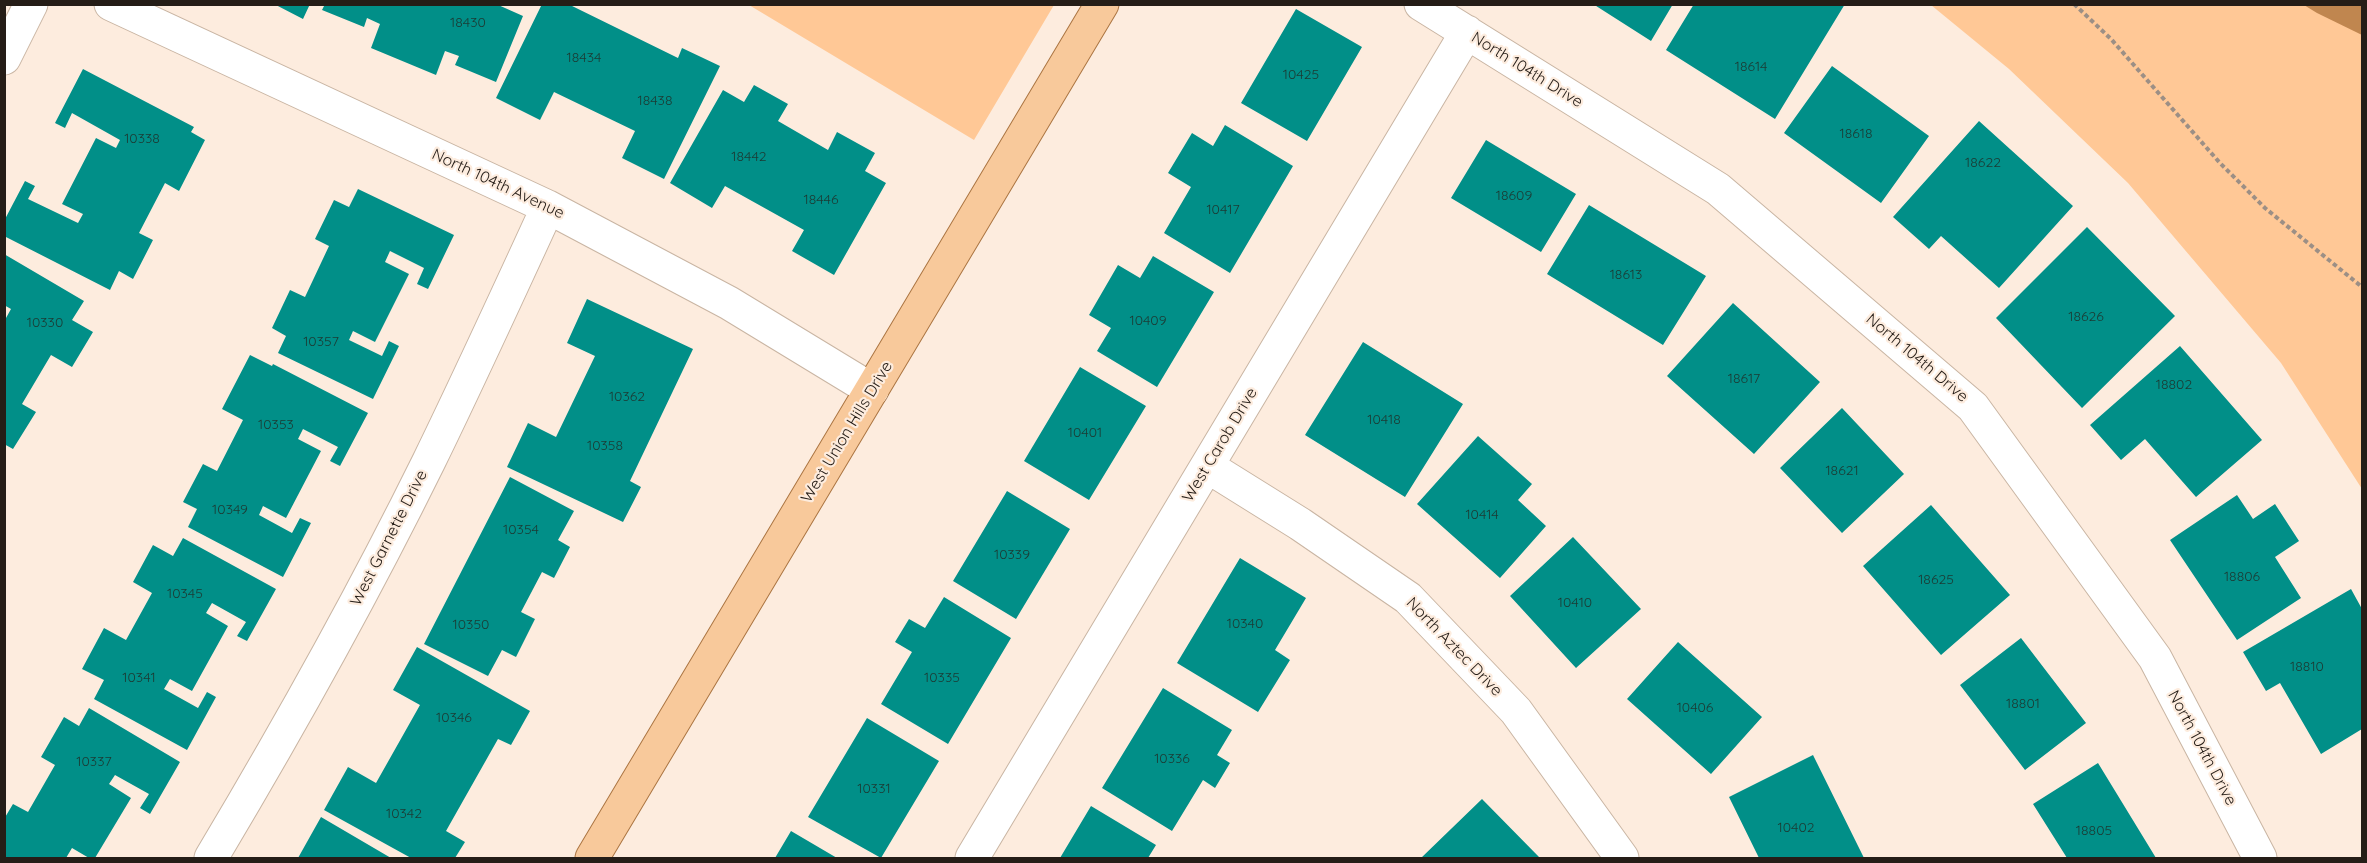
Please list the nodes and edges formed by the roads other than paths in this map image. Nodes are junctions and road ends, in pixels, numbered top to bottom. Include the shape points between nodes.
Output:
1 (31, 4) edge
2 (111, 4) edge
3 (1102, 4) edge
4 (1421, 4) edge
5 (1467, 32) junction
6 (4, 58) edge
7 (548, 207) junction
8 (872, 390) junction
9 (1207, 466) junction
10 (211, 858) edge
11 (592, 858) edge
12 (972, 858) edge
13 (1622, 858) edge
14 (2260, 858) edge

1 - 6 street
2 - 7 street, North 104th Avenue
3 - 8 main road, West Union Hills Drive
4 - 5 street, North 104th Drive
5 - 9 street, West Carob Drive
5 - 14 street, North 104th Drive via 1718,189 1974,407 2155,658
7 - 8 street, North 104th Avenue via 729,303
7 - 10 street, West Garnette Drive via 395,528 324,662
8 - 11 main road, West Union Hills Drive
9 - 12 street, West Carob Drive
9 - 13 street, North Aztec Drive via 1407,598 1516,711

